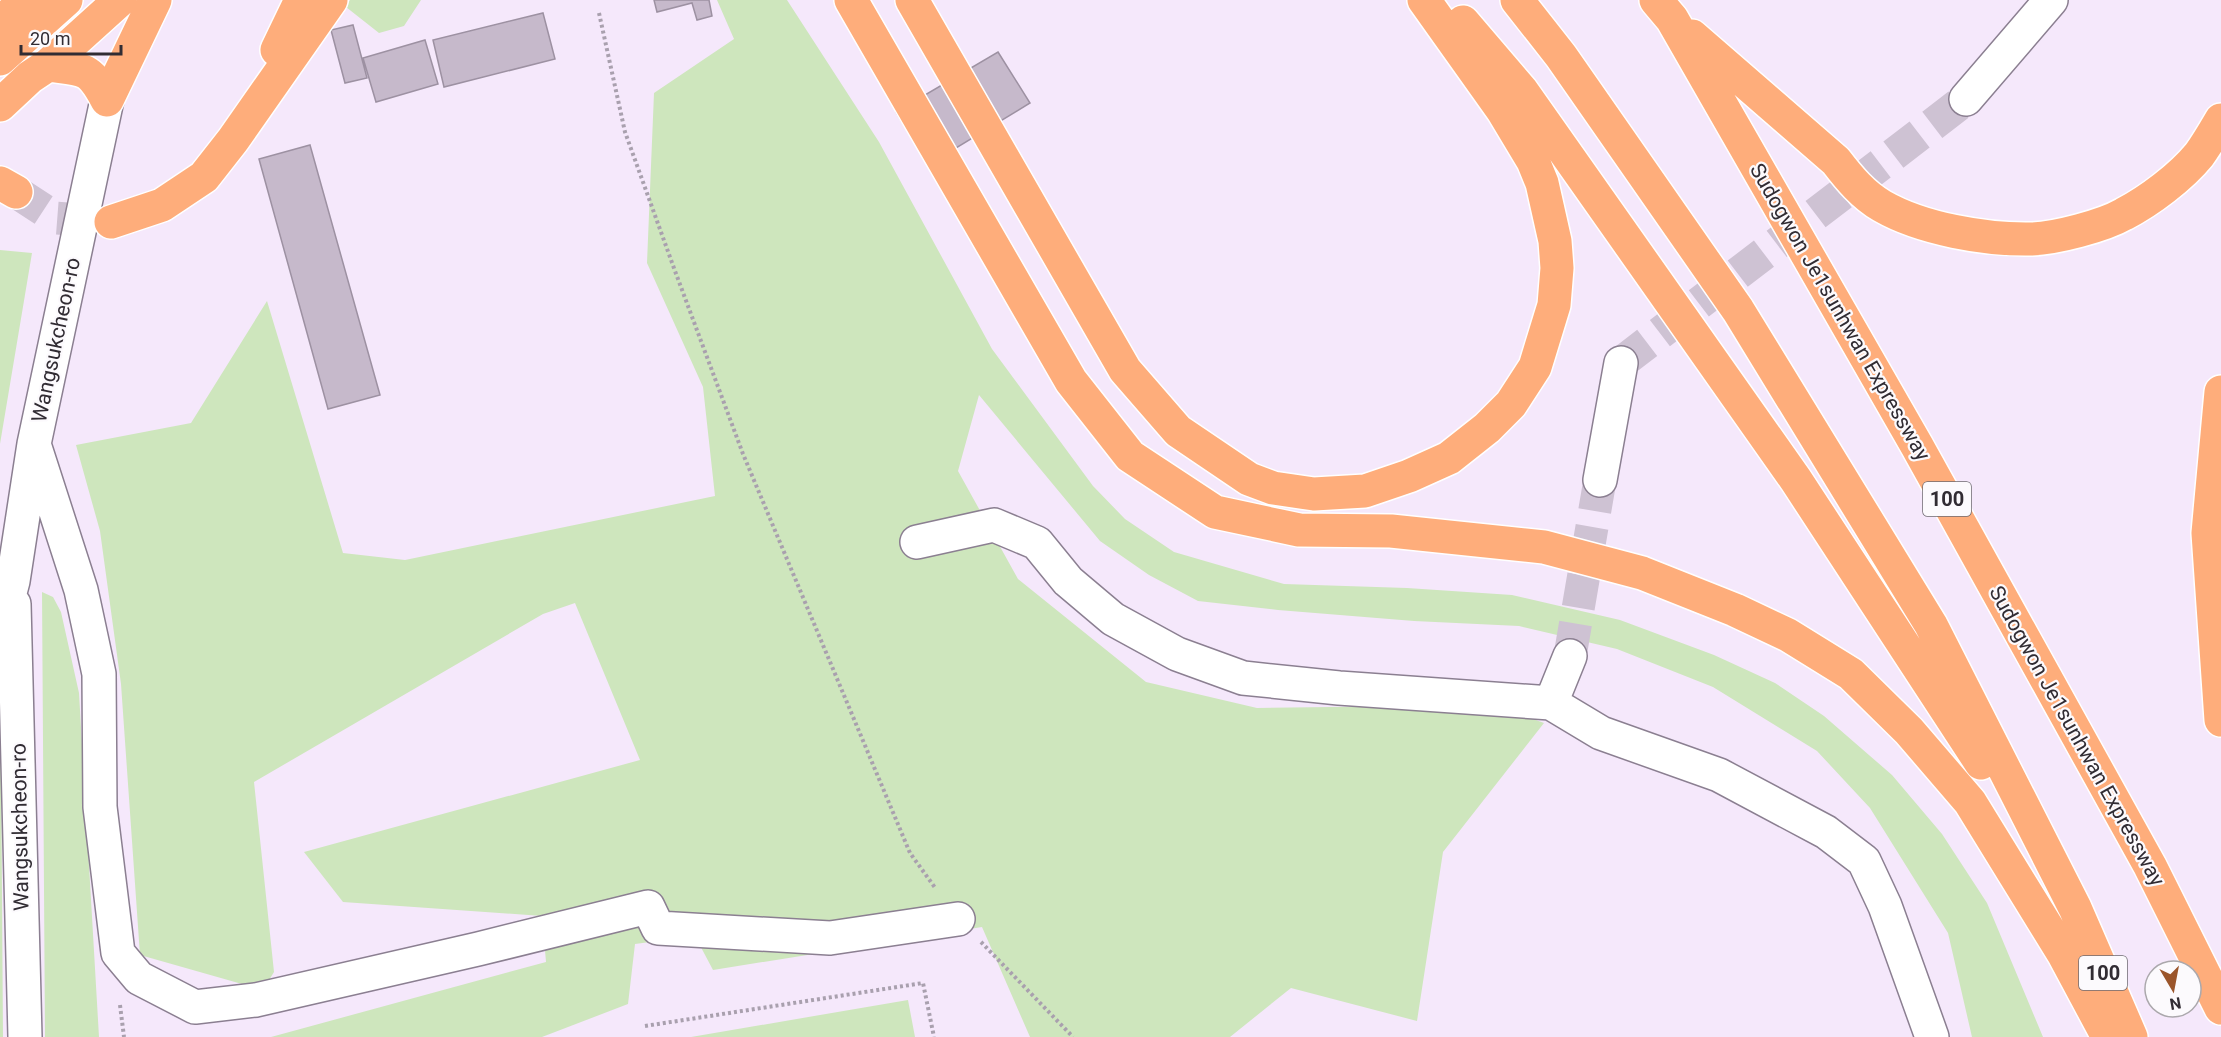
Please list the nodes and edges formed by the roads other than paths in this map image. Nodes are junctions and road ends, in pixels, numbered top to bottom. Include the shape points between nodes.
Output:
1 (66, 0) edge
2 (120, 0) edge
3 (155, 0) edge
4 (301, 0) edge
5 (331, 0) edge
6 (851, 0) edge
7 (912, 0) edge
8 (1424, 0) edge
9 (1444, 0) edge
10 (1517, 0) edge
11 (2051, 0) edge
12 (1664, 9) edge
13 (21, 14) edge
14 (0, 59) edge
15 (39, 71) junction
16 (1966, 99) tunnel mouth
17 (107, 100) junction
18 (0, 105) edge
19 (2221, 120) edge
20 (233, 140) junction
21 (111, 222) tunnel mouth
22 (1622, 363) tunnel mouth
23 (2221, 392) edge
24 (34, 444) junction
25 (1600, 480) tunnel mouth
26 (917, 542) dead end
27 (13, 581) junction
28 (0, 631) edge
29 (1570, 656) tunnel mouth
30 (1551, 703) junction
31 (2221, 720) edge
32 (2075, 908) junction
33 (958, 919) road end
34 (2221, 1008) edge
35 (25, 1037) edge
36 (1932, 1037) edge
37 (2108, 1037) edge
38 (2131, 1037) edge

1 - 13 highway
2 - 15 highway
3 - 17 highway
4 - 20 highway
5 - 20 highway
6 - 37 highway via 1071,381 1130,456 1215,512 1299,530 1391,531 1545,547 1642,573 1788,635 1851,674 1909,730 1970,802 2063,953
7 - 8 highway via 1125,370 1178,431 1249,479 1273,488 1314,494 1365,491 1409,476 1449,458 1472,440 1511,404 1535,367 1554,305 1556,242 1533,161 1503,111
9 - 32 highway, 100 via 1522,91 1797,480
10 - 32 highway, 100 via 1575,76 1738,310 1931,625
11 - 16 street
12 - 19 highway via 1836,161 1854,184 1881,206 1916,221 1990,237 2034,239 2078,231 2123,215 2164,188 2198,156
12 - 34 highway, Sudogwon Je1sunhwan Expressway / 100 via 1917,446 2150,866
13 - 14 highway
15 - 17 highway via 82,70 96,79
15 - 18 highway
17 - 24 street, Wangsukcheon-ro
20 - 21 highway via 204,177 162,205
22 - 25 street
23 - 31 highway via 2208,533
24 - 27 street, Wangsukcheon-ro
24 - 33 street via 81,590 99,674 100,807 118,953 139,978 195,1007 256,1000 648,907 658,928 830,938
26 - 30 street via 994,525 1037,543 1068,581 1113,619 1177,654 1243,678
27 - 28 street, Wangsukcheon-ro
27 - 35 street, Wangsukcheon-ro
29 - 30 street
30 - 36 street via 1601,734 1729,779 1826,832 1864,861 1885,906
32 - 38 highway, 100

